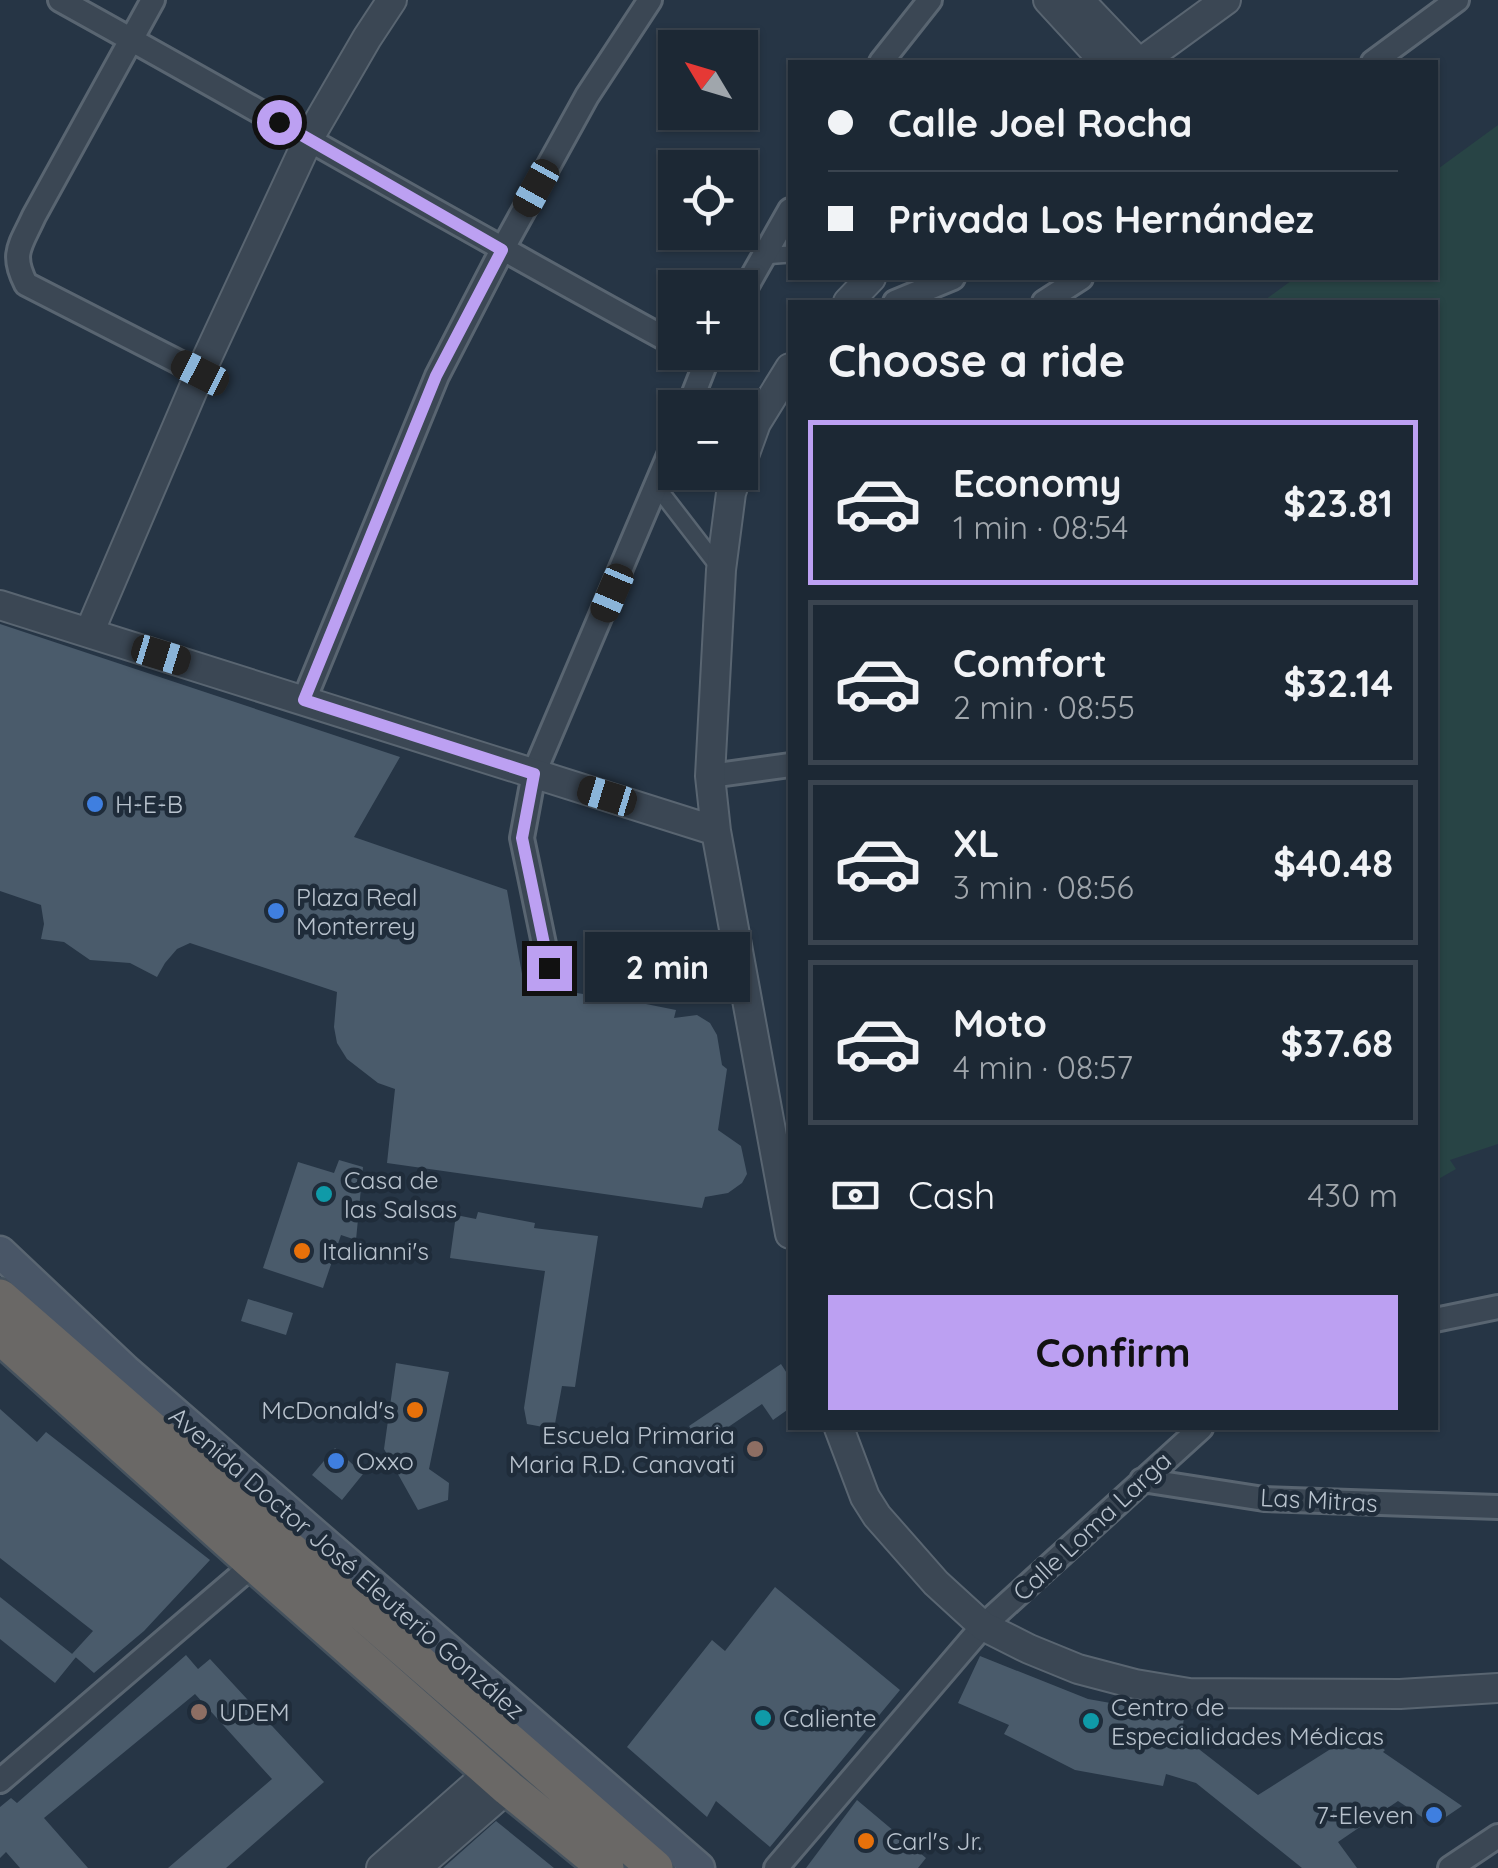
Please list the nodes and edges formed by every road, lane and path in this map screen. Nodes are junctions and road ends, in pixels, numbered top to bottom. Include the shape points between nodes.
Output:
1 (60, 0) edge
2 (153, 0) edge
3 (392, 0) edge
4 (650, 0) edge
5 (930, 0) edge
6 (1048, 0) edge
7 (1079, 0) edge
8 (1226, 0) edge
9 (1456, 0) edge
10 (130, 39) junction
11 (883, 60) edge
12 (1103, 60) edge
13 (1138, 60) edge
14 (1143, 60) edge
15 (1376, 60) edge
16 (309, 138) junction
17 (788, 213) edge
18 (502, 250) junction
19 (788, 254) edge
20 (763, 256) junction
21 (755, 270) edge
22 (869, 280) edge
23 (948, 280) edge
24 (1078, 280) edge
25 (850, 300) edge
26 (900, 300) edge
27 (1047, 300) edge
28 (658, 335) edge
29 (788, 371) edge
30 (200, 373) junction
31 (758, 420) edge
32 (658, 487) edge
33 (660, 490) edge
34 (731, 490) edge
35 (721, 570) junction
36 (0, 606) edge
37 (90, 632) junction
38 (304, 700) junction
39 (788, 765) edge
40 (534, 774) junction
41 (710, 776) junction
42 (716, 831) junction
43 (549, 968) dead end
44 (788, 1223) edge
45 (0, 1252) edge
46 (0, 1297) edge
47 (1498, 1307) edge
48 (1438, 1319) edge
49 (0, 1336) edge
50 (0, 1358) edge
51 (86, 1415) junction
52 (841, 1430) edge
53 (1199, 1430) edge
54 (1142, 1480) junction
55 (1498, 1506) edge
56 (254, 1564) junction
57 (983, 1626) junction
58 (1498, 1688) edge
59 (499, 1779) junction
60 (0, 1781) edge
61 (1498, 1836) edge
62 (381, 1868) edge
63 (416, 1868) edge
64 (606, 1868) edge
65 (655, 1868) edge
66 (699, 1868) edge
67 (776, 1868) edge
68 (1450, 1868) edge

1 - 10 street
2 - 10 street
3 - 16 street
4 - 18 street via 587,96
5 - 11 street
6 - 12 street
7 - 13 street
8 - 14 street
9 - 15 street
10 - 16 street
10 - 30 street via 34,216 17,267 26,284
16 - 18 street
16 - 30 street
17 - 20 street
18 - 28 street
18 - 38 street via 436,376
19 - 20 street
20 - 21 street
22 - 25 street
23 - 26 street
24 - 27 street
29 - 31 street
30 - 37 street
32 - 40 street
33 - 35 street
34 - 35 street
35 - 41 street
36 - 37 street
37 - 38 street
38 - 40 street
39 - 41 street
40 - 42 street
40 - 43 street via 522,838
41 - 42 street
42 - 44 street
45 - 66 main road, Avenida Doctor José Eleuterio González via 125,1370
46 - 65 highway, Avenida Doctor José Eleuterio González
47 - 48 street
49 - 51 highway
50 - 51 main road via 56,1402
51 - 56 highway
52 - 57 street via 877,1516
53 - 54 street, Calle Loma Larga
54 - 55 street, Las Mitras via 1264,1499
54 - 57 street, Calle Loma Larga
56 - 59 highway
56 - 60 street
57 - 58 street via 1078,1668 1188,1692
57 - 67 street, Calle Loma Larga
59 - 62 street
59 - 63 street
59 - 64 highway
61 - 68 street

